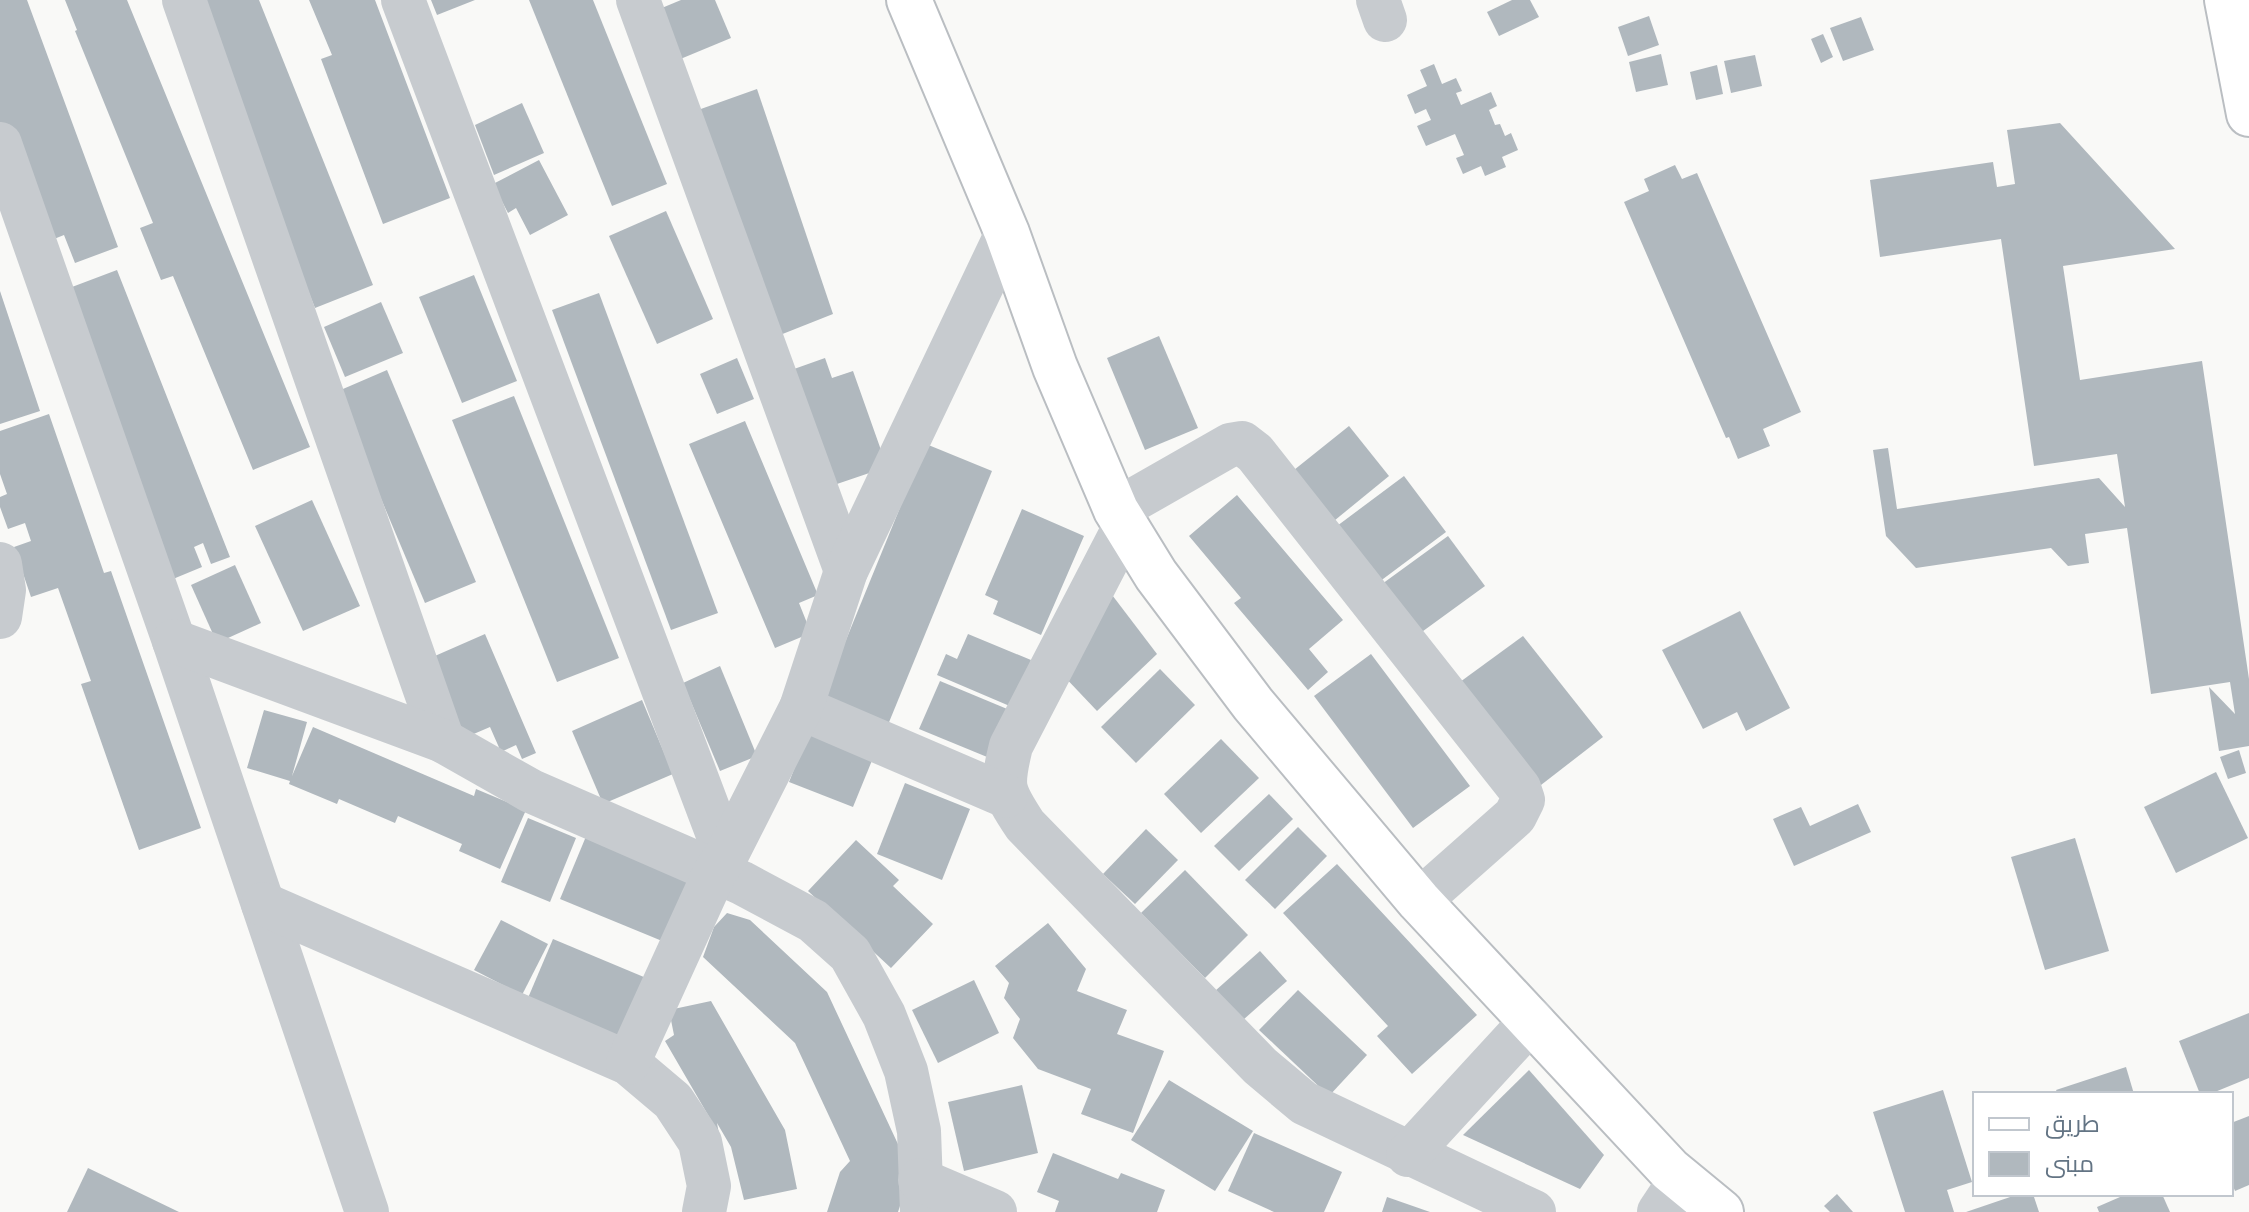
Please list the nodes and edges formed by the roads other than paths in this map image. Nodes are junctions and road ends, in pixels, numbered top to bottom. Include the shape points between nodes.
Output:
1 (184, 0) edge
2 (403, 0) edge
3 (638, 0) edge
4 (909, 0) edge
5 (2227, 0) edge
6 (2249, 114) edge
7 (0, 144) edge
8 (1007, 233) junction
9 (1121, 518) junction
10 (0, 564) edge
11 (846, 571) junction
12 (0, 617) edge
13 (174, 641) junction
14 (801, 708) junction
15 (443, 741) junction
16 (1006, 796) junction
17 (720, 864) junction
18 (1419, 901) junction
19 (263, 904) junction
20 (1532, 1020) junction
21 (628, 1063) junction
22 (1408, 1155) junction
23 (921, 1196) edge
24 (1670, 1196) edge
25 (367, 1212) edge
26 (704, 1212) edge
27 (995, 1212) edge
28 (1534, 1212) edge
29 (1721, 1212) edge

1 - 15 street
2 - 17 street
3 - 11 street
4 - 8 main road
5 - 6 main road
7 - 13 street
8 - 9 main road via 1055,367
8 - 11 street
9 - 16 street via 1011,746
9 - 18 main road via 1156,575 1253,704
9 - 18 street via 1230,445 1242,443 1519,788 1523,800 1515,816
10 - 12 street
11 - 14 street
13 - 15 street
13 - 19 street
14 - 16 street
14 - 17 street
15 - 17 street via 531,791
16 - 22 street via 1025,825 1260,1066 1304,1103
17 - 21 street
17 - 23 street via 813,921 850,954 884,1015 906,1071 919,1131
18 - 20 main road
19 - 21 street
19 - 25 street
20 - 22 street
20 - 24 main road
21 - 26 street via 673,1101 700,1142 709,1186
22 - 28 street
23 - 27 street
24 - 29 main road

